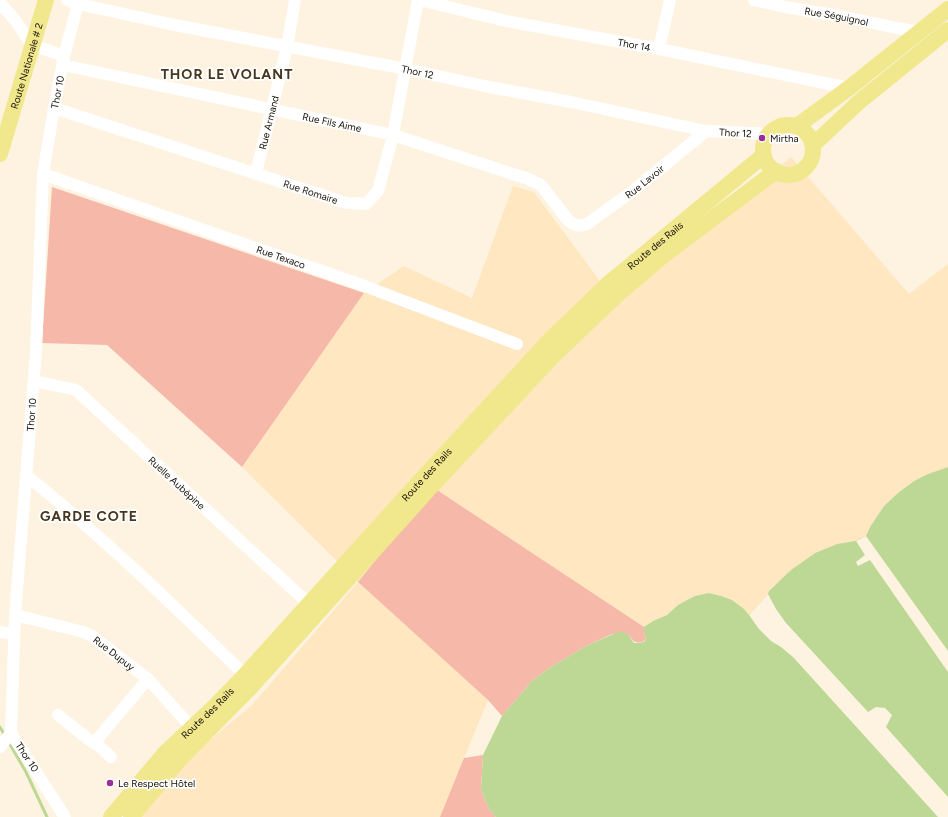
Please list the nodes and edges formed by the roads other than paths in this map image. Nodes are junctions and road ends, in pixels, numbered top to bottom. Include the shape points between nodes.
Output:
1 (46, 0) edge
2 (295, 0) edge
3 (419, 0) edge
4 (670, 0) edge
5 (754, 0) edge
6 (74, 1) edge
7 (0, 3) edge
8 (948, 9) edge
9 (948, 30) edge
10 (920, 32) junction
11 (32, 45) junction
12 (287, 47) junction
13 (660, 49) junction
14 (64, 60) junction
15 (406, 69) junction
16 (849, 88) junction
17 (54, 108) junction
18 (271, 109) junction
19 (797, 126) junction
20 (706, 131) junction
21 (769, 134) junction
22 (393, 135) junction
23 (813, 145) junction
24 (0, 154) edge
25 (764, 155) junction
26 (776, 171) junction
27 (256, 173) junction
28 (43, 174) junction
29 (579, 227) joint
30 (517, 344) dead end
31 (34, 381) junction
32 (26, 475) junction
33 (309, 604) junction
34 (15, 615) junction
35 (0, 632) edge
36 (14, 634) junction
37 (245, 676) junction
38 (148, 679) junction
39 (58, 715) dead end
40 (192, 728) junction
41 (11, 733) junction
42 (94, 743) junction
43 (0, 747) edge
44 (111, 757) dead end
45 (65, 817) edge
46 (111, 817) edge
47 (131, 817) edge

1 - 11 main road, Route Nationale # 2
2 - 12 street, Rue Armand
3 - 13 street, Thor 14 via 506,20
3 - 15 street, Rue Romaire
4 - 13 street
5 - 10 street, Rue Séguignol
6 - 12 street, Thor 12 via 170,24
6 - 14 street, Thor 10
7 - 11 street
8 - 10 main road
9 - 23 main road via 860,101
10 - 16 main road
11 - 14 street, Rue Fils Aime
11 - 24 main road, Route Nationale # 2
12 - 15 street, Thor 12
12 - 18 street, Rue Armand
13 - 16 street, Thor 14
14 - 17 street, Thor 10
14 - 18 street, Rue Fils Aime
15 - 20 street, Thor 12
15 - 22 street, Rue Romaire
16 - 19 main road
17 - 27 street, Rue Romaire
17 - 28 street, Thor 10
18 - 22 street, Rue Fils Aime
18 - 27 street, Rue Armand
19 - 21 main road via 782,125
19 - 23 main road via 810,137
20 - 21 street, Thor 12
20 - 29 street, Rue Lavoir via 634,190
21 - 25 main road via 765,140
22 - 27 street, Rue Romaire via 378,191 366,204 346,203
22 - 29 street, Rue Fils Aime via 541,185 568,220
23 - 26 main road via 812,157 805,168 791,174
25 - 26 main road via 766,162
25 - 33 main road, Route des Rails via 608,284 549,341
26 - 47 main road, Route des Rails via 664,255 617,295 551,358 251,687 179,760
28 - 30 street, Rue Texaco via 362,285
28 - 31 street, Thor 10
31 - 32 street, Thor 10
31 - 33 street, Ruelle Aubépine via 76,390
32 - 34 street, Thor 10
32 - 37 street via 155,588
33 - 37 main road, Route des Rails
34 - 36 street, Thor 10
34 - 38 street, Rue Dupuy via 88,633
35 - 36 street
36 - 41 street, Thor 10
37 - 40 main road, Route des Rails
38 - 40 street, Rue Dupuy
38 - 42 street
39 - 42 street
40 - 46 main road, Route des Rails via 166,752
41 - 43 street
41 - 45 street, Thor 10
42 - 44 street

